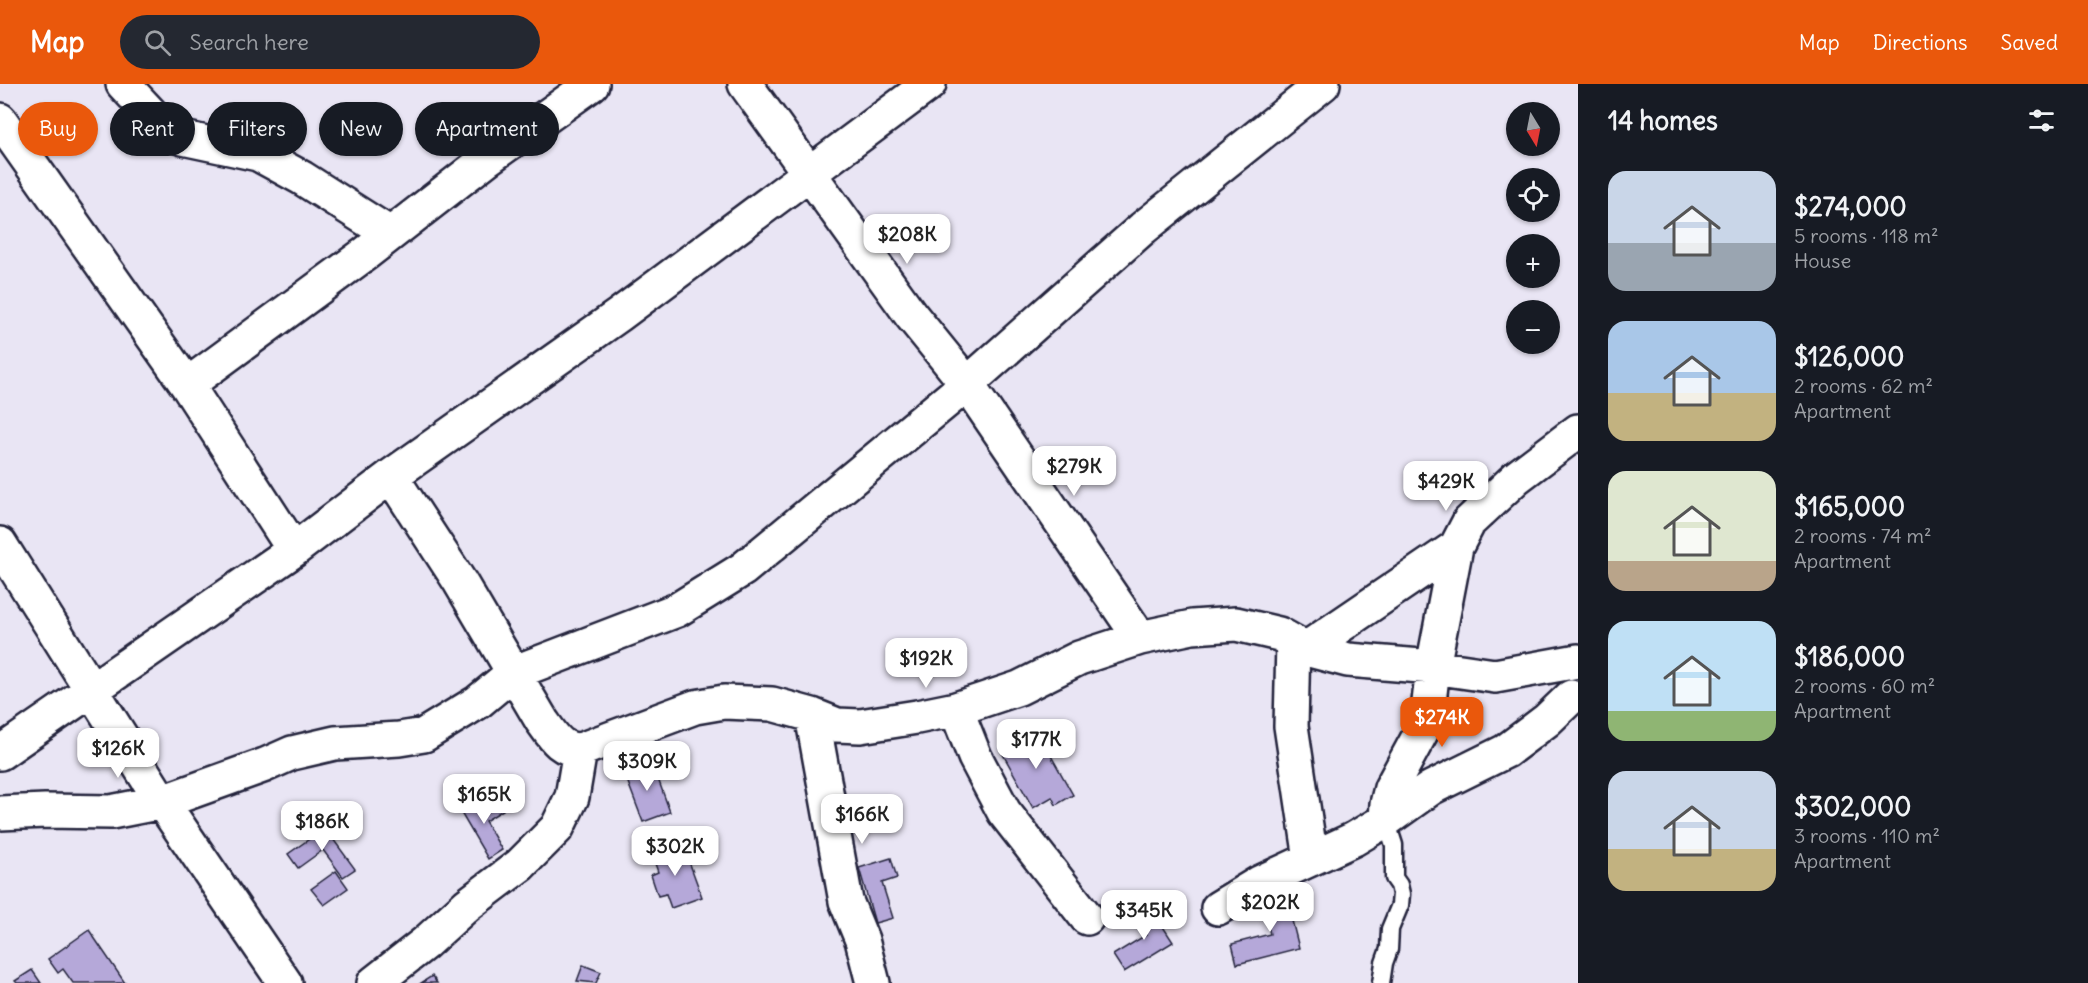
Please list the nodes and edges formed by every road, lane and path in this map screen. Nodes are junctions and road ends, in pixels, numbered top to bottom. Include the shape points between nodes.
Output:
1 (123, 84) edge
2 (592, 84) edge
3 (745, 84) edge
4 (929, 84) edge
5 (1323, 84) edge
6 (0, 120) edge
7 (809, 175) junction
8 (390, 234) junction
9 (967, 384) junction
10 (187, 385) junction
11 (1578, 431) edge
12 (391, 476) junction
13 (0, 544) edge
14 (1456, 547) junction
15 (294, 550) junction
16 (1140, 638) junction
17 (1299, 645) junction
18 (1578, 661) edge
19 (1433, 667) junction
20 (513, 673) junction
21 (1495, 676) junction
22 (92, 688) junction
23 (1575, 698) edge
24 (956, 709) junction
25 (812, 715) junction
26 (580, 750) junction
27 (0, 753) edge
28 (162, 802) junction
29 (0, 813) edge
30 (1386, 820) junction
31 (1311, 859) junction
32 (1218, 908) dead end
33 (1087, 918) dead end
34 (285, 983) edge
35 (374, 983) edge
36 (873, 983) edge
37 (1381, 983) edge

1 - 8 street via 168,132 258,154
2 - 8 street
3 - 7 street
4 - 7 street
5 - 9 street via 1143,228
6 - 10 street
7 - 9 street via 911,315
7 - 12 street
8 - 10 street
9 - 16 street
9 - 20 street via 743,568 677,610
10 - 15 street
11 - 14 street via 1517,477 1469,522
12 - 15 street
12 - 20 street
13 - 22 street
14 - 17 street
14 - 19 street
15 - 22 street
16 - 17 street via 1192,627 1236,624 1279,634
16 - 24 street via 1079,658 1019,688
17 - 19 street via 1348,660
17 - 31 street via 1291,726
18 - 21 street
19 - 21 street
19 - 30 street via 1423,729 1391,788
20 - 26 street via 557,742
20 - 28 street via 478,702 424,735 335,743 292,753
21 - 23 street
22 - 27 street
22 - 28 street
23 - 30 street via 1506,751 1431,788
24 - 25 street via 860,726 837,725
24 - 33 street via 975,758 1004,812
25 - 26 street via 772,704 724,702 695,707
25 - 36 street via 846,901
26 - 35 street via 572,798 557,828 520,865
28 - 29 street via 111,812
28 - 34 street
30 - 31 street
30 - 37 lane via 1394,845 1394,878 1401,894 1390,929
31 - 32 street

